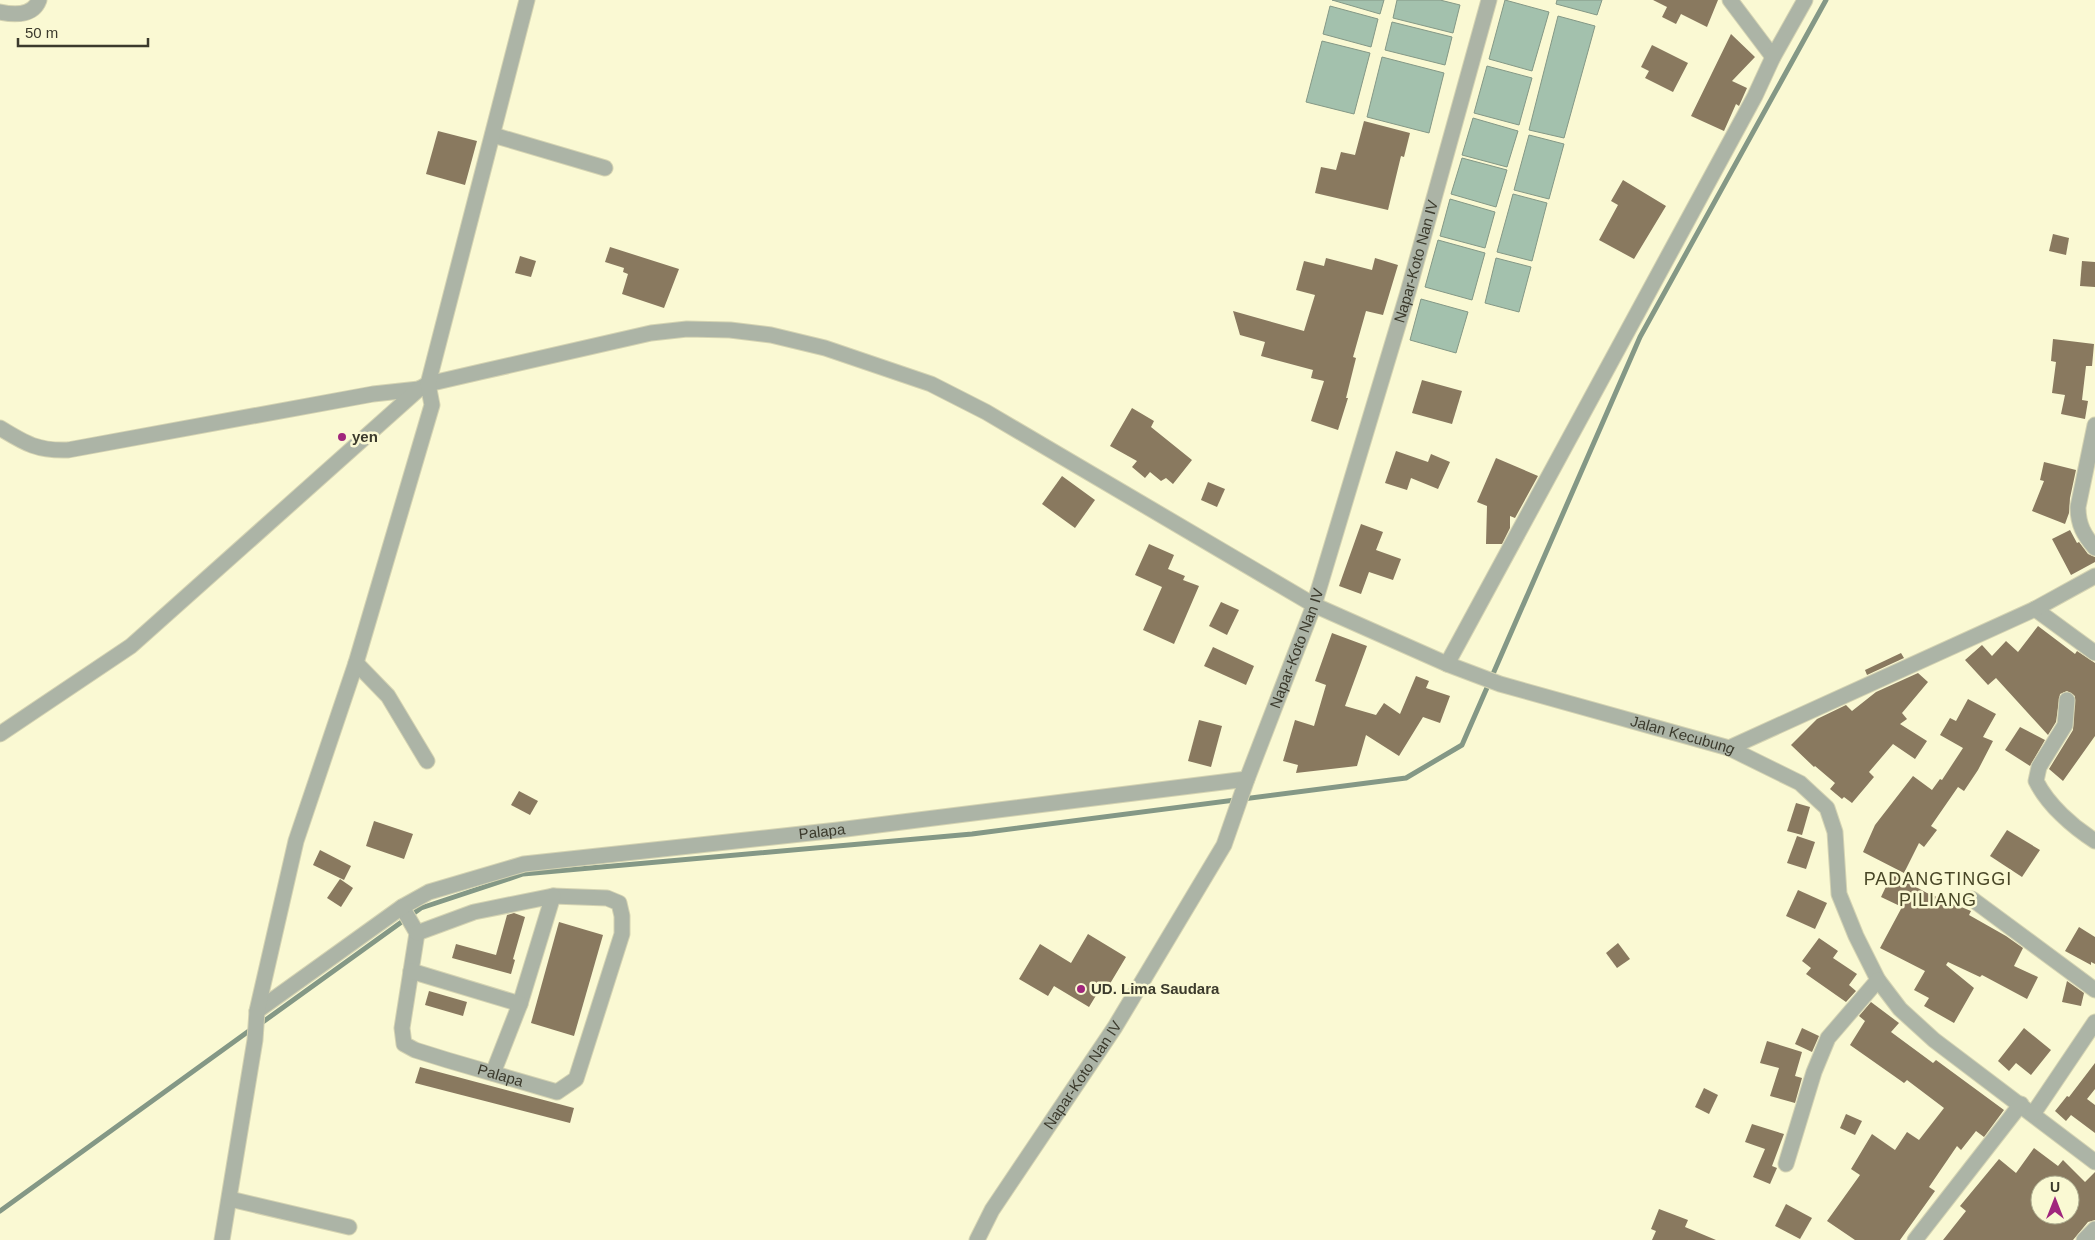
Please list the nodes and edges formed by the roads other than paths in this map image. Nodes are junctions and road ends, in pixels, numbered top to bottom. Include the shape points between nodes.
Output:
1 (39, 0) edge
2 (526, 0) edge
3 (1489, 0) edge
4 (1730, 0) edge
5 (1805, 0) edge
6 (0, 12) edge
7 (1773, 57) junction
8 (493, 135) junction
9 (605, 168) dead end
10 (424, 387) junction
11 (2095, 425) edge
12 (0, 428) edge
13 (2095, 548) edge
14 (2095, 576) edge
15 (1314, 605) junction
16 (2035, 609) junction
17 (2095, 653) edge
18 (356, 663) junction
19 (1447, 664) junction
20 (2067, 700) dead end
21 (0, 734) edge
22 (1730, 748) junction
23 (427, 761) dead end
24 (1246, 782) junction
25 (2095, 841) edge
26 (553, 896) junction
27 (1972, 899) dead end
28 (410, 919) junction
29 (411, 971) junction
30 (1878, 980) junction
31 (2095, 990) edge
32 (520, 1004) junction
33 (256, 1014) junction
34 (2095, 1022) edge
35 (493, 1073) junction
36 (2021, 1104) junction
37 (2033, 1114) junction
38 (2095, 1162) edge
39 (1786, 1164) dead end
40 (230, 1200) junction
41 (349, 1227) dead end
42 (2095, 1229) edge
43 (222, 1240) edge
44 (977, 1240) edge
45 (1915, 1240) edge
46 (2084, 1240) edge

1 - 6 street via 30,11 20,14
2 - 8 street
3 - 15 street, Napar-Koto Nan IV via 1405,301
4 - 7 street
5 - 7 street
7 - 19 street via 1755,96
8 - 9 street
8 - 10 street
10 - 12 street, Jalan Kecubung via 68,450 32,446
10 - 15 street, Jalan Kecubung via 651,332 687,329 771,334 826,348 930,384 995,416
10 - 18 street via 432,405
10 - 21 street via 130,646
11 - 13 street via 2078,519 2082,532
14 - 16 street, Jalan Kecubung
15 - 19 street, Jalan Kecubung
15 - 24 street, Napar-Koto Nan IV
16 - 17 street
16 - 22 street, Jalan Kecubung
18 - 23 street via 388,696
18 - 33 street via 296,841
19 - 22 street, Jalan Kecubung via 1500,684
20 - 25 street via 2065,725 2039,767 2036,781 2076,829
22 - 30 street via 1800,783 1827,808 1834,832 1839,894
24 - 28 street, Palapa via 524,864 429,892
24 - 44 street, Napar-Koto Nan IV via 1224,845 1115,1027 992,1210
26 - 28 street via 474,912
26 - 32 street
26 - 35 street, Palapa via 608,898 619,903 622,916 622,934 576,1079 557,1092
27 - 31 street
28 - 29 street, Palapa
28 - 33 street, Palapa
29 - 32 street
29 - 35 street, Palapa via 402,1028 404,1044
30 - 36 street via 1900,1009 1934,1040
30 - 39 street via 1828,1038 1814,1072
32 - 35 street
33 - 40 street via 255,1040
34 - 37 street
36 - 37 street
36 - 45 street
37 - 38 street
40 - 41 street
40 - 43 street
42 - 46 street

